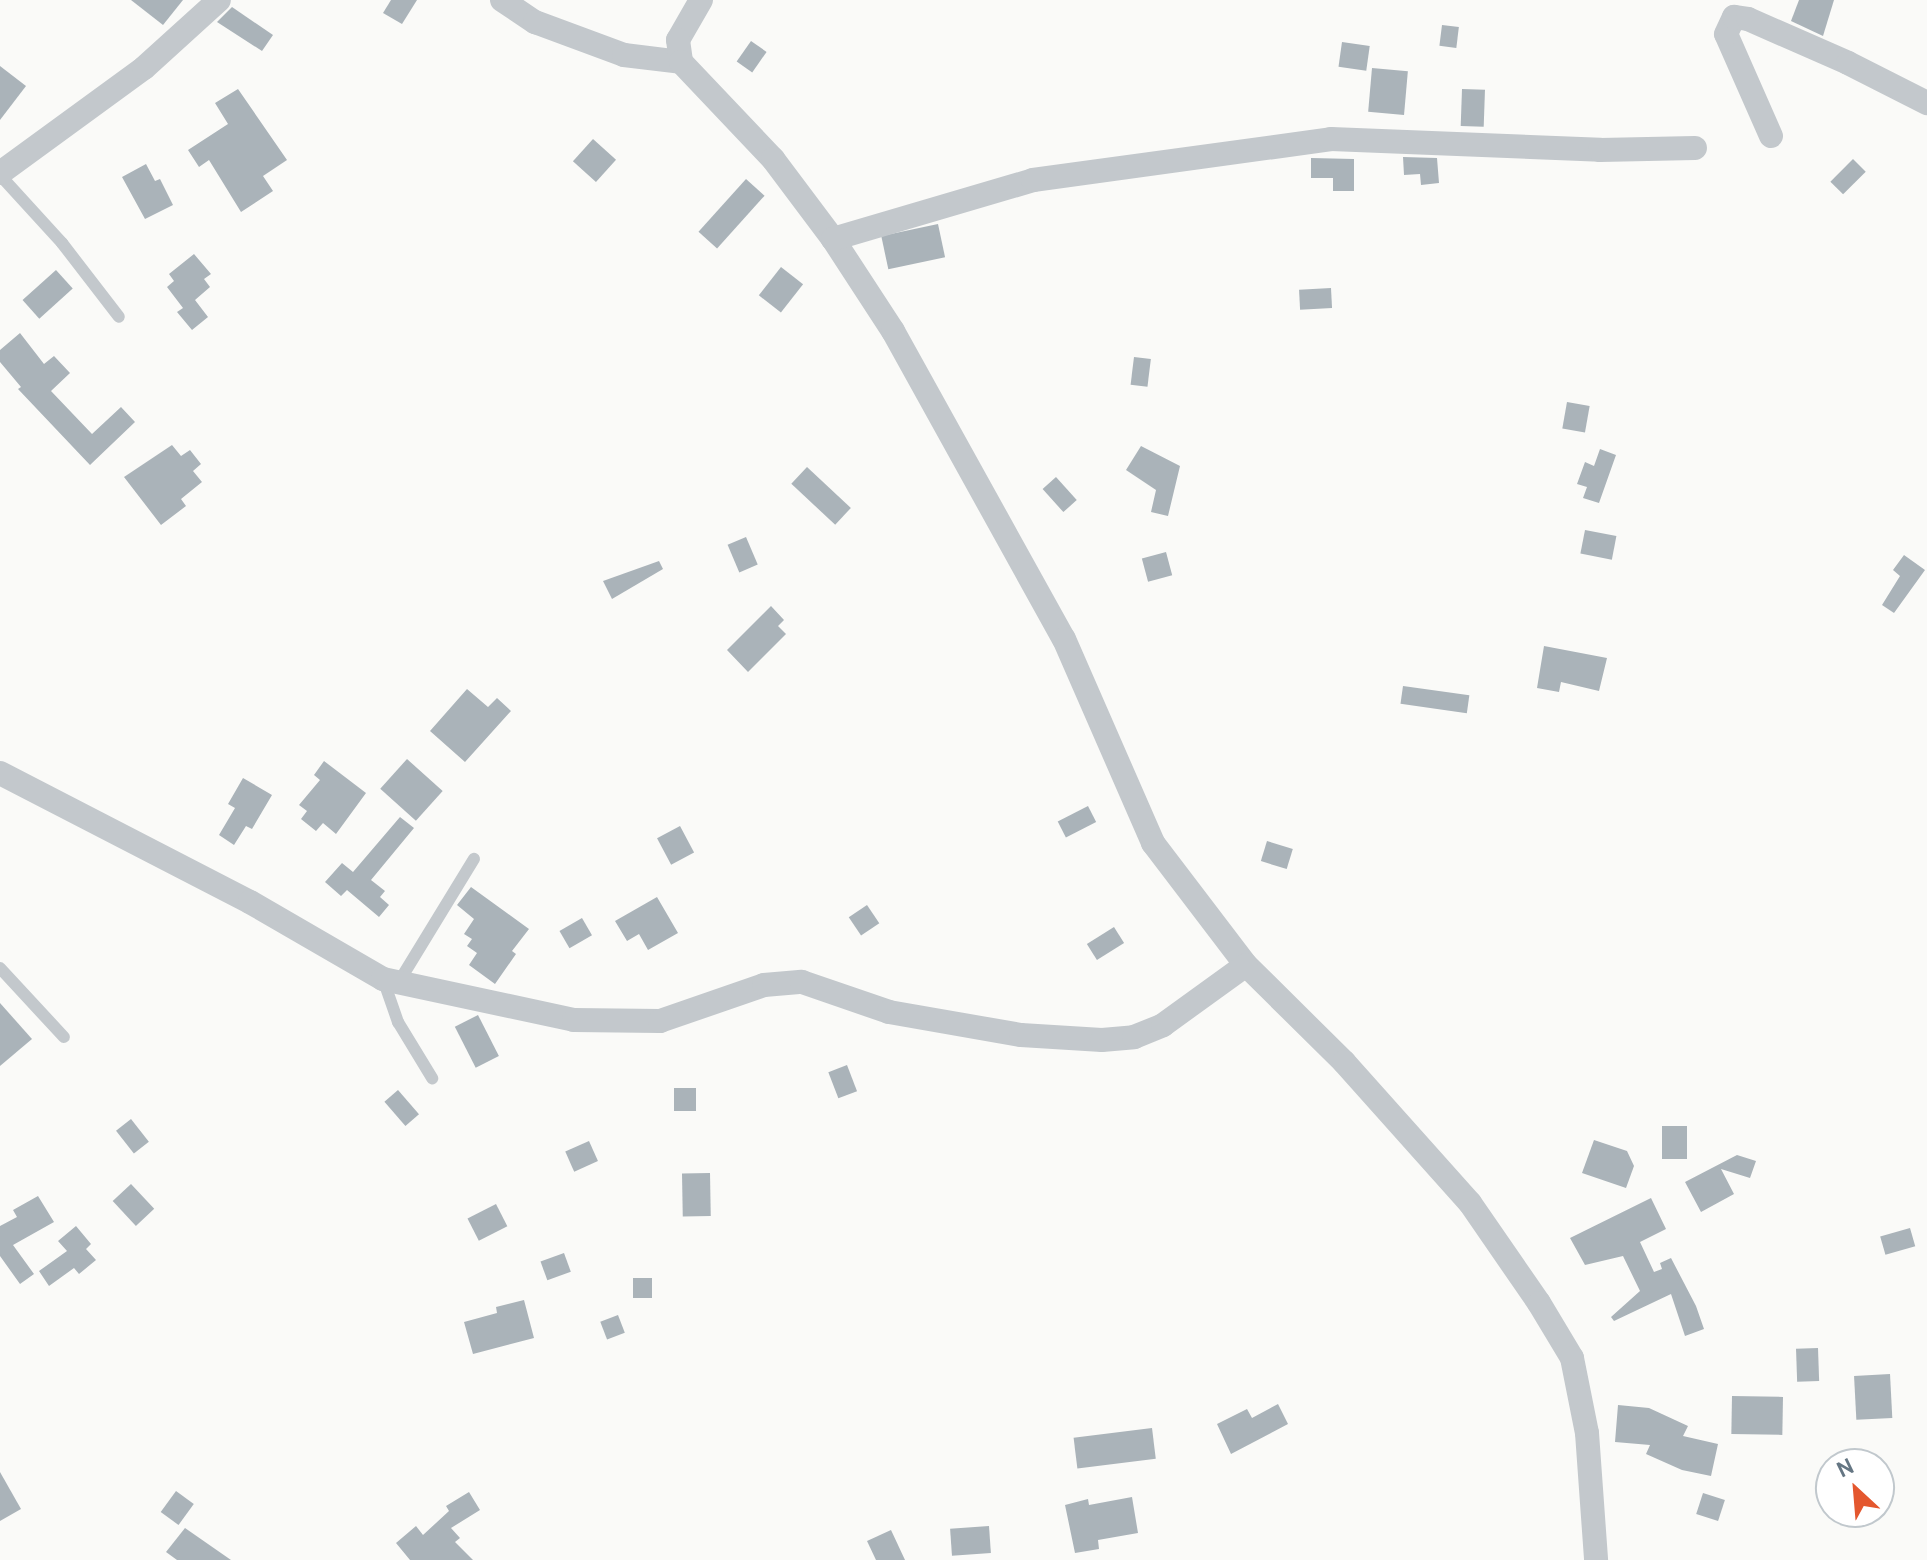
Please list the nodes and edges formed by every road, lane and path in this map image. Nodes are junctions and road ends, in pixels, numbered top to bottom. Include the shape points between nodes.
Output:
1 (219, 0) edge
2 (502, 0) edge
3 (701, 0) edge
4 (1736, 9) edge
5 (681, 62) junction
6 (1927, 103) edge
7 (1771, 136) dead end
8 (1695, 148) dead end
9 (0, 174) edge
10 (833, 239) junction
11 (119, 317) dead end
12 (0, 773) edge
13 (474, 859) dead end
14 (1246, 965) junction
15 (0, 968) edge
16 (392, 980) junction
17 (64, 1037) dead end
18 (432, 1078) dead end
19 (1596, 1560) edge

1 - 9 street via 144,68
2 - 5 street via 535,22 624,55
3 - 5 street via 678,40
4 - 6 street
4 - 7 street via 1726,34
5 - 10 street via 773,159
8 - 10 street via 1476,147 1331,139 1033,180
9 - 11 lane
10 - 14 street via 893,331 1064,639 1153,843
12 - 16 street
13 - 16 lane
14 - 16 street via 1163,1025 1134,1037 1102,1040 1021,1035 889,1012 802,982 764,985 660,1021 574,1020
14 - 19 street via 1344,1062 1470,1203 1572,1358 1587,1433
15 - 17 lane
16 - 18 lane via 398,1022

